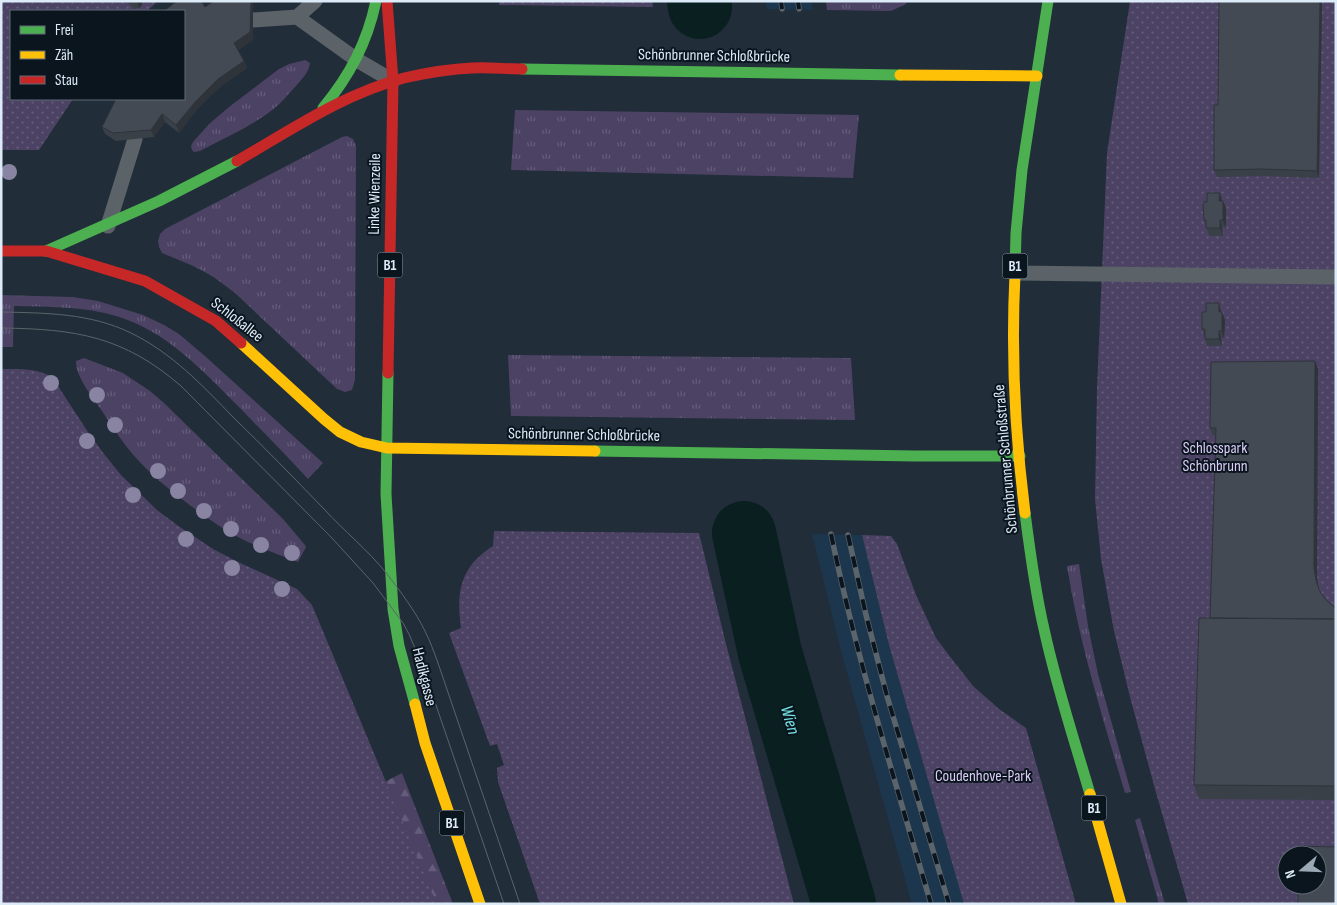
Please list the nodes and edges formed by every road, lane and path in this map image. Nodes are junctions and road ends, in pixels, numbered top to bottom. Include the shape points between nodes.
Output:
1 (315, 1) edge
2 (376, 1) edge
3 (388, 1) edge
4 (1048, 1) edge
5 (297, 17) junction
6 (253, 20) edge
7 (357, 60) junction
8 (1036, 76) junction
9 (393, 81) junction
10 (318, 114) junction
11 (135, 139) edge
12 (108, 226) junction
13 (1, 251) edge
14 (46, 251) junction
15 (1014, 273) junction
16 (1336, 277) edge
17 (387, 448) junction
18 (1020, 456) junction
19 (480, 904) edge
20 (1121, 904) edge

1 - 5 lane
2 - 7 main road
3 - 9 main road, Linke Wienzeile / B1
4 - 8 main road, Schönbrunner Schloßstraße / B1
5 - 6 lane
5 - 7 lane
7 - 9 lane
7 - 10 main road
8 - 9 main road, Schönbrunner Schloßbrücke via 473,68
8 - 15 main road, Schönbrunner Schloßstraße / B1 via 1021,178
9 - 10 main road, Schloßallee
9 - 17 main road, Linke Wienzeile / B1
10 - 12 main road, Schloßallee via 226,167
11 - 12 lane
12 - 14 main road, Schloßallee
13 - 14 main road, Schloßallee
14 - 17 main road, Schloßallee via 145,281 180,300 216,321 340,432 361,442
15 - 16 lane
15 - 18 main road, Schönbrunner Schloßstraße / B1
17 - 18 main road, Schönbrunner Schloßbrücke
17 - 19 main road, Hadikgasse / B1 via 391,579 399,646 425,743
18 - 20 main road, Schönbrunner Schloßstraße / B1 via 1026,524 1040,612

